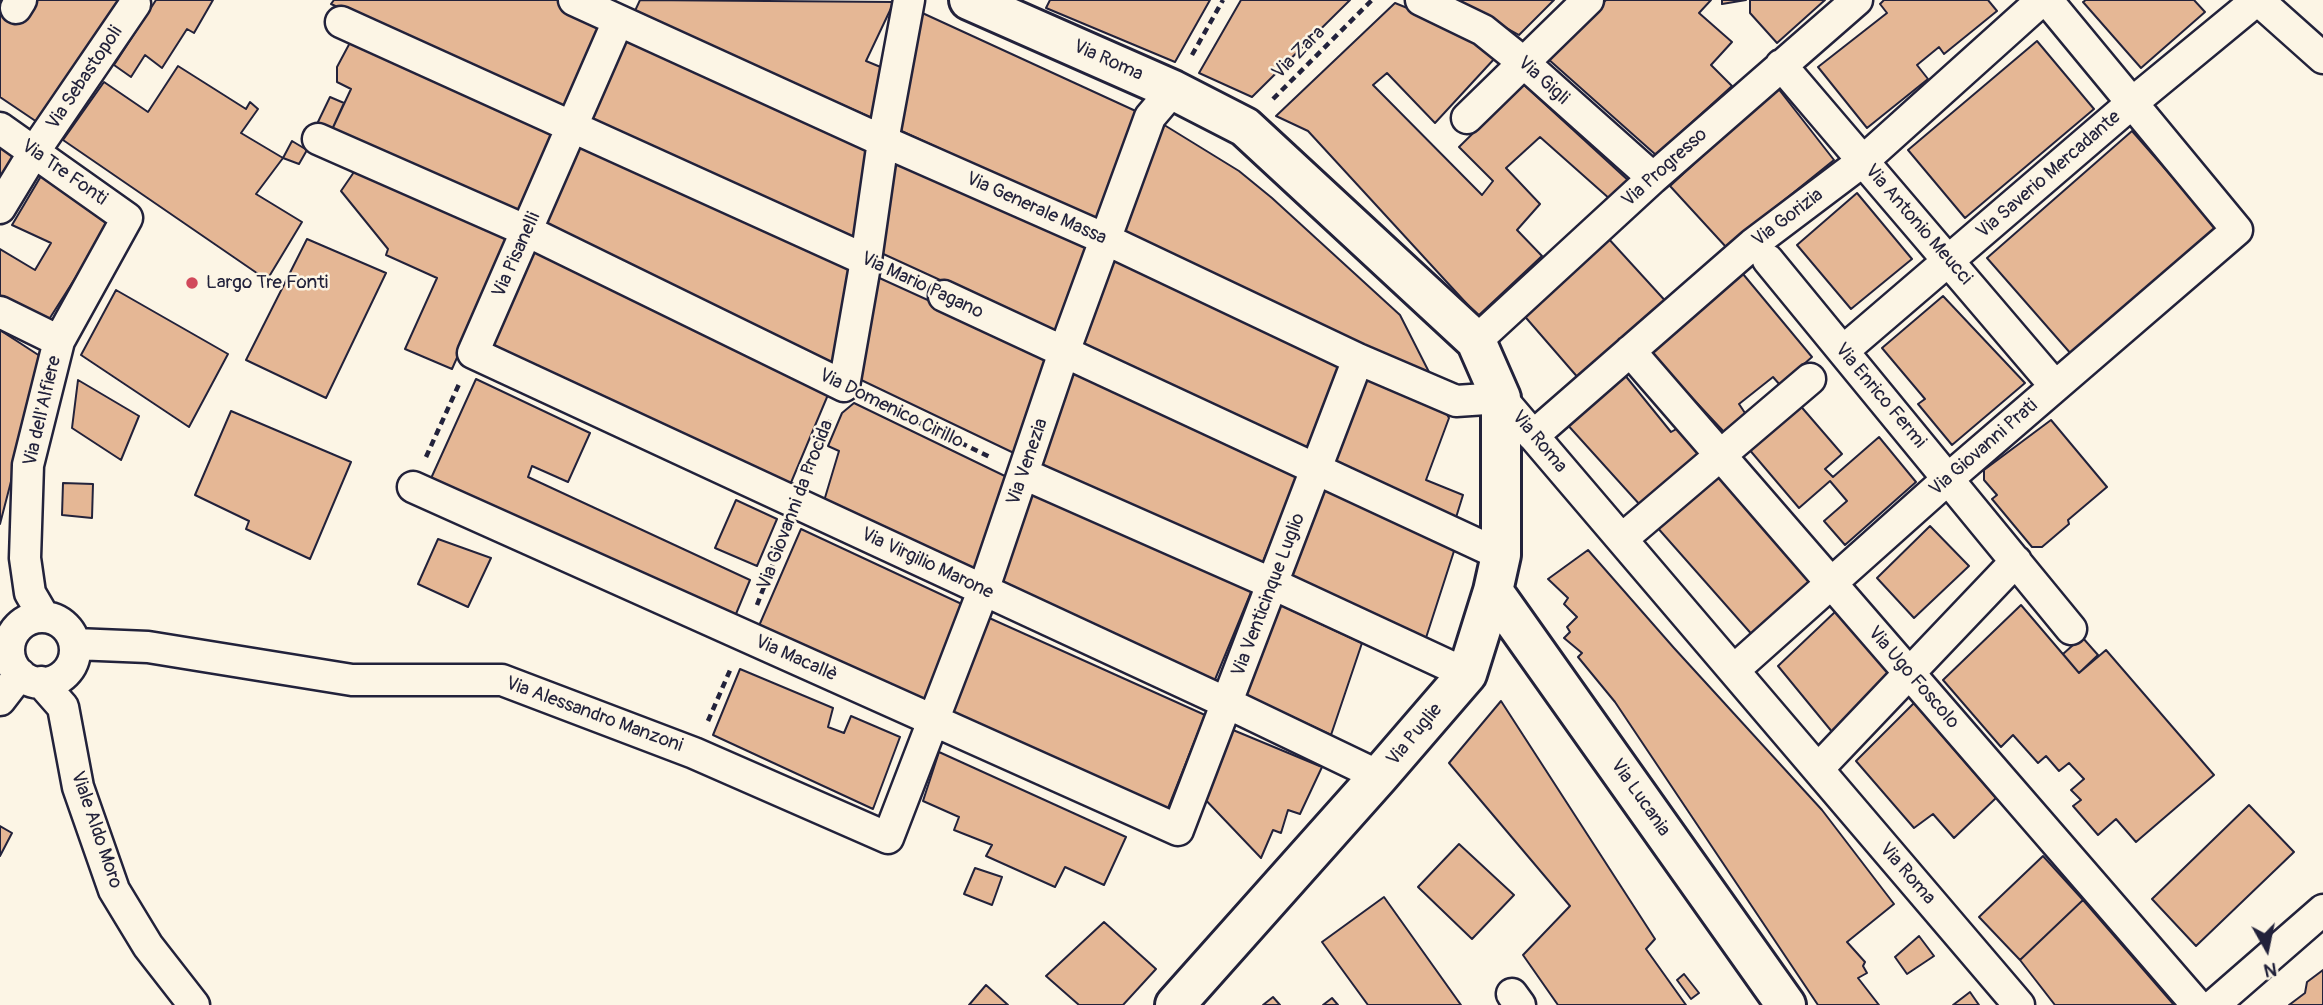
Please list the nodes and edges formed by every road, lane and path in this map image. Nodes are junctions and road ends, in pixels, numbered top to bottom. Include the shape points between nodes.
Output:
1 (574, 0) edge
2 (909, 0) edge
3 (969, 0) edge
4 (1223, 0) edge
5 (1372, 0) edge
6 (1421, 0) edge
7 (1588, 0) edge
8 (1857, 0) edge
9 (2044, 0) edge
10 (2258, 0) edge
11 (135, 4) dead end
12 (618, 21) junction
13 (341, 22) dead end
14 (2323, 58) edge
15 (1524, 63) junction
16 (1781, 65) junction
17 (1173, 90) junction
18 (2132, 103) junction
19 (1467, 118) dead end
20 (572, 127) junction
21 (1245, 127) junction
22 (0, 128) edge
23 (318, 139) dead end
24 (883, 141) junction
25 (34, 152) junction
26 (1863, 161) junction
27 (1653, 178) junction
28 (0, 208) edge
29 (127, 218) joint
30 (527, 231) junction
31 (1105, 239) junction
32 (866, 260) junction
33 (1768, 260) dead end
34 (1949, 261) junction
35 (944, 296) joint
36 (0, 312) edge
37 (59, 341) junction
38 (1476, 341) junction
39 (1630, 351) junction
40 (1843, 351) junction
41 (1064, 352) junction
42 (473, 353) junction
43 (1358, 359) junction
44 (1810, 379) dead end
45 (844, 386) junction
46 (2055, 386) junction
47 (1501, 398) junction
48 (1533, 436) junction
49 (1720, 455) junction
50 (1316, 469) junction
51 (1024, 474) junction
52 (1949, 478) junction
53 (413, 488) joint
54 (796, 503) junction
55 (1622, 540) junction
56 (2016, 561) junction
57 (1497, 573) junction
58 (1831, 583) junction
59 (1273, 584) junction
60 (983, 591) junction
61 (44, 617) junction
62 (2071, 629) dead end
63 (746, 636) junction
64 (75, 644) junction
65 (1734, 670) junction
66 (1909, 673) junction
67 (1467, 674) junction
68 (31, 678) junction
69 (0, 701) edge
70 (1227, 703) junction
71 (934, 721) junction
72 (694, 752) junction
73 (1818, 769) junction
74 (1380, 776) junction
75 (1178, 830) joint
76 (888, 838) joint
77 (2323, 910) edge
78 (194, 1005) edge
79 (1175, 1005) edge
80 (1786, 1005) edge
81 (2019, 1005) edge
82 (2197, 1005) edge
83 (2214, 1005) edge

1 - 12 street, Via Generale Massa
2 - 24 street
3 - 17 street, Via Roma
4 - 17 path
5 - 21 path, Via Zara
6 - 15 street, Via Gigli via 1483,30
7 - 15 street
8 - 16 street, Via Progresso
9 - 18 street
9 - 26 street, Via Gorizia
10 - 14 street
10 - 18 street, Via Saverio Mercadante
11 - 25 street, Via Sebastopoli
12 - 20 street, Via Pisanelli
12 - 24 street, Via Generale Massa
13 - 20 street, Via Mario Pagano
15 - 19 street
15 - 27 street, Via Gigli
16 - 26 street, Via Antonio Meucci
16 - 27 street, Via Progresso
17 - 21 street, Via Roma
17 - 31 street, Via Venezia via 1150,117
18 - 34 street, Via Saverio Mercadante
18 - 46 street, Via Giovanni Prati via 2237,230
20 - 30 street, Via Pisanelli
20 - 32 street, Via Mario Pagano
21 - 38 street, Via Roma
22 - 25 street, Via Tre Fonti
23 - 30 street, Via Domenico Cirillo
24 - 31 street, Via Generale Massa
24 - 32 street
25 - 28 street, Via Sebastopoli
25 - 29 street, Via Tre Fonti
26 - 34 street, Via Antonio Meucci
26 - 39 street, Via Gorizia via 1753,244
27 - 38 street, Via Progresso
29 - 37 street, Via dell'Alfiere
30 - 42 street, Via Pisanelli
30 - 45 street, Via Domenico Cirillo
31 - 41 street, Via Venezia
31 - 43 street, Via Generale Massa
32 - 35 path, Via Mario Pagano
32 - 45 street
33 - 40 street, Via Enrico Fermi
34 - 40 street, Via Saverio Mercadante
34 - 46 street, Via Antonio Meucci
35 - 41 street, Via Mario Pagano
36 - 37 street
37 - 61 street, Via dell'Alfiere via 28,465 25,558 30,593
38 - 47 street, Via Roma
39 - 48 street, Via Gorizia
39 - 49 street, Via Ugo Foscolo
40 - 52 street, Via Enrico Fermi
41 - 50 street, Via Mario Pagano
41 - 51 street, Via Venezia
42 - 53 path
42 - 54 street, Via Virgilio Marone
43 - 47 street, Via Generale Massa via 1456,401
43 - 50 street, Via Venticinque Luglio
44 - 49 street
45 - 51 path, Via Domenico Cirillo
45 - 54 path, Via Giovanni da Procida
46 - 52 street, Via Giovanni Prati
47 - 48 street, Via Roma
47 - 57 street, Via Puglie
48 - 55 street, Via Roma
49 - 55 street
49 - 58 street, Via Ugo Foscolo
50 - 57 street, Via Mario Pagano
50 - 59 street, Via Venticinque Luglio
51 - 59 street
51 - 60 street, Via Venezia
52 - 56 street, Via Enrico Fermi
52 - 58 street, Via Giovanni Prati
53 - 63 street, Via Macallè
54 - 60 street, Via Virgilio Marone
54 - 63 path, Via Giovanni da Procida
55 - 65 street, Via Roma
56 - 62 street, Via Enrico Fermi
56 - 66 street
57 - 67 street, Via Puglie
57 - 80 street, Via Lucania
58 - 65 street, Via Giovanni Prati
58 - 66 street, Via Ugo Foscolo
59 - 67 street
59 - 70 street, Via Venticinque Luglio
60 - 70 street, Via Virgilio Marone
60 - 71 street, Via Venezia
61 - 64 street via 64,625
61 - 68 street via 25,622 12,637 10,657
63 - 71 street, Via Macallè
63 - 72 path, Via Giovanni da Procida
64 - 68 street via 67,671 51,682
64 - 72 street, Via Alessandro Manzoni via 148,647 352,680 502,680
65 - 73 street, Via Roma
66 - 73 street
66 - 82 street, Via Ugo Foscolo
67 - 74 street, Via Puglie
68 - 69 street
68 - 78 street, Viale Aldo Moro via 63,707 78,787 114,890 148,946
70 - 74 street, Via Virgilio Marone
70 - 75 street, Via Venticinque Luglio
71 - 75 street, Via Macallè
71 - 76 street, Via Venezia
72 - 76 street, Via Alessandro Manzoni
73 - 81 street, Via Roma
74 - 79 street, Via Puglie
77 - 83 street

